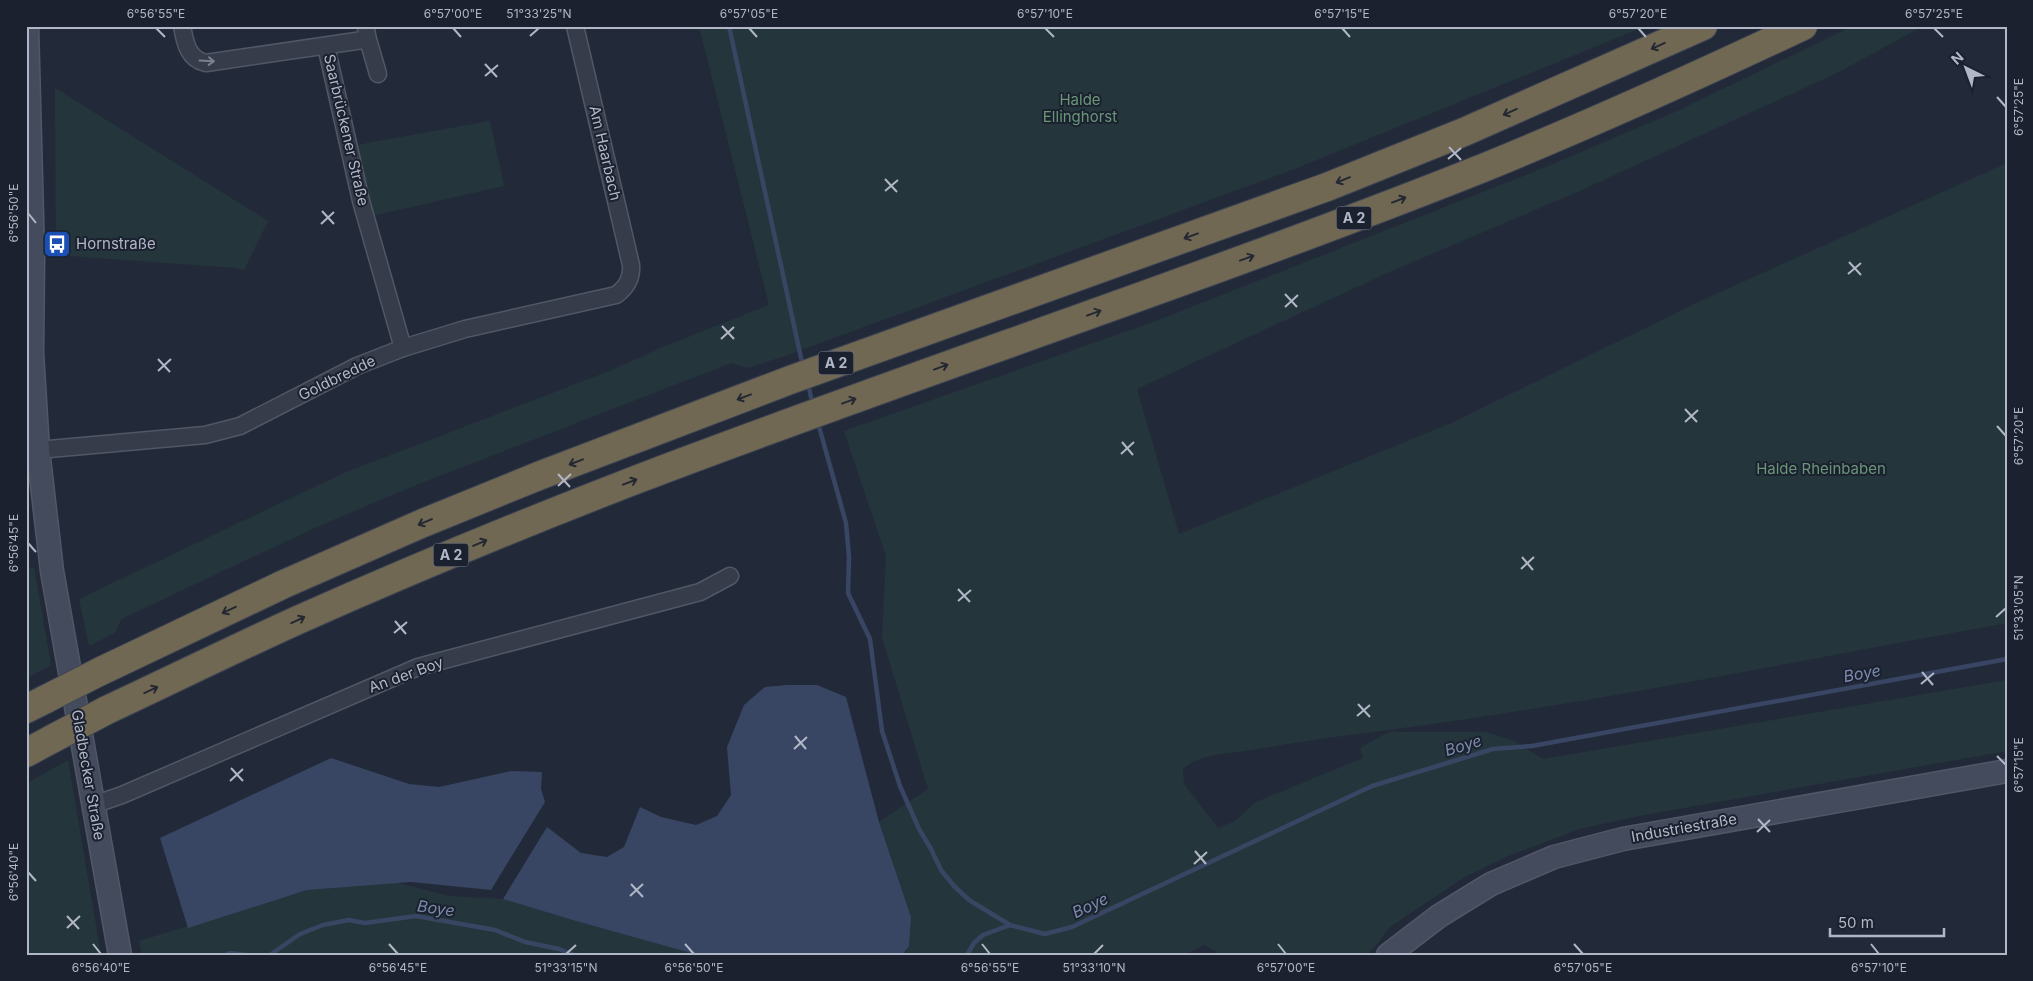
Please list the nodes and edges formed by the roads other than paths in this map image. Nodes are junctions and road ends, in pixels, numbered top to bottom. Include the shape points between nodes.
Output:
1 (27, 26) edge
2 (182, 26) edge
3 (575, 26) edge
4 (1703, 26) edge
5 (1803, 26) edge
6 (367, 31) edge
7 (326, 46) junction
8 (378, 74) dead end
9 (28, 102) edge
10 (629, 280) joint
11 (403, 348) junction
12 (38, 450) junction
13 (730, 576) dead end
14 (36, 704) edge
15 (26, 752) edge
16 (2007, 771) edge
17 (94, 805) junction
18 (120, 955) edge
19 (1388, 955) edge

1 - 9 main road, Gladbecker Straße
2 -> 7 street, Saarbrückener Straße via 188,51 196,60 206,63
3 - 10 street, Am Haarbach via 631,265
4 -> 14 highway, A 2, bridge via 1464,132 1327,187 882,346 541,475 284,584
15 -> 5 highway, A 2, bridge via 300,619 471,546 638,479 1209,272 1486,166 1704,73
6 - 7 street via 363,40
6 - 8 street
7 - 11 street, Saarbrückener Straße via 361,201
9 - 12 main road, Gladbecker Straße via 33,255 32,353
10 - 11 street, Goldbredde via 616,295 464,329
11 - 12 street, Goldbredde via 357,366 240,426 205,435
12 - 17 main road, Gladbecker Straße via 52,572
13 - 17 street, An der Boy via 700,592 418,667
16 - 19 main road, Industriestraße via 1623,839 1554,857 1491,884 1439,916
17 - 18 main road, Gladbecker Straße

